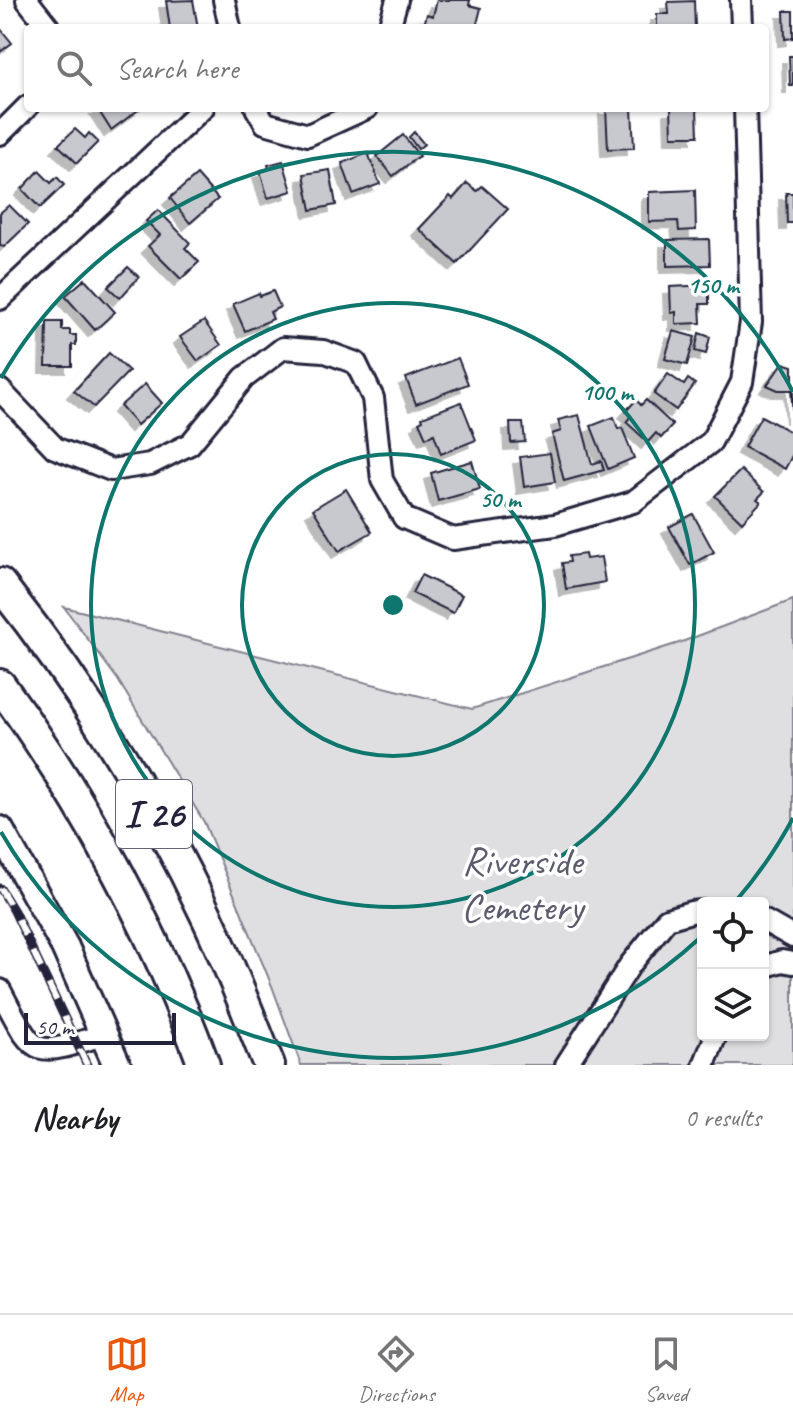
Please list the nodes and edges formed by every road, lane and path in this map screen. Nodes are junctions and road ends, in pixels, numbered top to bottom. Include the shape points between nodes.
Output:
1 (27, 0) edge
2 (224, 0) edge
3 (397, 0) edge
4 (741, 0) edge
5 (46, 24) edge
6 (229, 24) edge
7 (390, 24) edge
8 (742, 24) edge
9 (24, 110) edge
10 (199, 112) edge
11 (258, 112) edge
12 (358, 112) edge
13 (745, 112) edge
14 (0, 134) edge
15 (0, 299) edge
16 (0, 390) edge
17 (0, 584) edge
18 (0, 685) edge
19 (0, 830) edge
20 (697, 912) edge
21 (769, 923) edge
22 (793, 937) edge
23 (793, 963) edge
24 (769, 965) edge
25 (0, 990) edge
26 (104, 1034) junction
27 (714, 1041) edge
28 (117, 1065) edge
29 (204, 1065) edge
30 (269, 1065) edge
31 (566, 1065) edge
32 (704, 1065) edge

1 - 5 street
2 - 6 street
3 - 7 street
4 - 8 street
9 - 14 street
10 - 15 street
11 - 12 street via 265,123 308,135
13 - 16 street via 751,322 742,382 711,442 633,502 555,525 453,539 404,518 382,480 373,398 365,381 356,363 323,351 283,348 244,378 190,444 150,464 111,470 55,448
17 - 30 highway, I 26 via 72,681 161,827 208,920
18 - 29 highway, I 26 via 106,854 153,945
19 - 26 main road via 65,947
20 - 31 street via 667,919 630,965
21 - 22 street
23 - 24 street
25 - 26 street via 27,1042 40,1049 51,1051
26 - 28 main road
27 - 32 street

